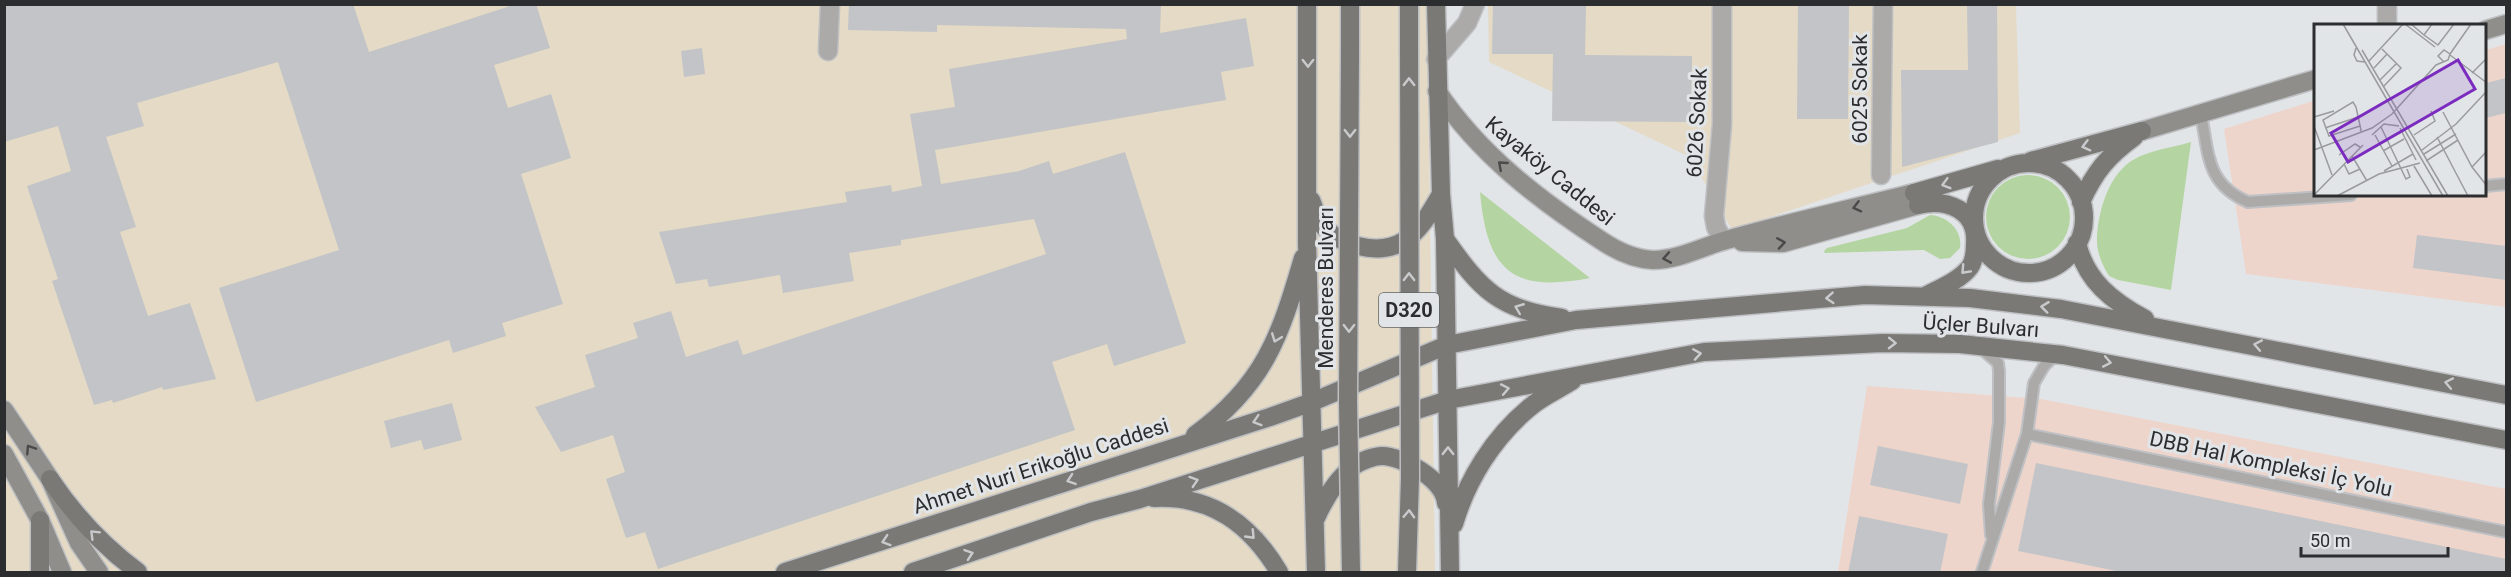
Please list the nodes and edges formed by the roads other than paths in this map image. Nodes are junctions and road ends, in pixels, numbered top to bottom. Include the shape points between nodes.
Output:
1 (830, 4) edge
2 (1307, 4) edge
3 (1350, 4) edge
4 (1409, 4) edge
5 (1436, 4) edge
6 (1475, 4) edge
7 (1722, 4) edge
8 (1883, 4) edge
9 (2387, 4) edge
10 (2387, 24) edge
11 (2506, 24) edge
12 (2487, 30) edge
13 (828, 51) dead end
14 (1437, 59) junction
15 (2314, 80) edge
16 (1437, 91) junction
17 (2201, 115) junction
18 (2142, 131) junction
19 (2018, 164) junction
20 (1881, 175) dead end
21 (2506, 184) edge
22 (2487, 186) edge
23 (1308, 193) junction
24 (1441, 194) junction
25 (2336, 196) edge
26 (1916, 199) junction
27 (2081, 202) junction
28 (1974, 226) junction
29 (1445, 239) junction
30 (1722, 241) junction
31 (1307, 242) junction
32 (2078, 243) junction
33 (1926, 296) junction
34 (1576, 320) junction
35 (2157, 326) junction
36 (1447, 345) junction
37 (1979, 347) junction
38 (2063, 355) junction
39 (1585, 374) junction
40 (2506, 394) edge
41 (1448, 400) junction
42 (1312, 402) junction
43 (4, 410) edge
44 (2027, 434) junction
45 (2506, 440) edge
46 (1312, 442) junction
47 (1182, 443) junction
48 (4, 454) edge
49 (50, 479) junction
50 (1140, 499) junction
51 (40, 520) junction
52 (1314, 522) junction
53 (2506, 532) edge
54 (1450, 537) junction
55 (1992, 542) junction
56 (40, 573) edge
57 (62, 573) edge
58 (99, 573) edge
59 (138, 573) edge
60 (785, 573) edge
61 (914, 573) edge
62 (1279, 573) edge
63 (1316, 573) edge
64 (1351, 573) edge
65 (1407, 573) edge
66 (1450, 573) edge
67 (1982, 573) edge

1 - 13 street
2 -> 23 main road
3 -> 64 main road, Menderes Bulvarı / D320, bridge
65 -> 4 main road, D320, bridge
5 - 14 main road
6 - 14 street via 1467,23
7 - 30 street, 6026 Sokak via 1722,124 1714,216
8 - 20 street, 6025 Sokak
9 - 10 street
11 - 12 street
14 - 16 main road
15 - 17 street
16 - 24 main road
30 -> 16 street, Kayaköy Caddesi via 1654,260 1614,249 1569,219 1482,148
17 - 18 street
17 - 25 lane via 2214,175 2236,197 2248,202
18 -> 19 main road
18 - 27 main road via 2111,154
19 -> 26 main road
19 - 27 main road via 2046,165 2062,173
19 - 28 main road via 1993,175 1981,189 1974,207
21 - 22 lane
23 - 24 main road via 1320,221 1336,237 1362,247 1382,248 1402,242 1417,230
23 - 31 main road
24 - 29 main road
26 - 28 main road via 1952,205 1964,211
26 - 30 street, Kayaköy Caddesi via 1783,243
27 - 32 main road via 2084,219
28 - 32 main road via 1980,244 1992,259 2009,269 2028,273 2045,271 2061,263
28 -> 33 main road via 1970,266
34 -> 29 main road via 1536,314 1503,302 1479,284
29 - 36 main road
31 - 42 main road
31 -> 47 main road via 1274,345 1261,368 1232,403
32 - 35 main road via 2089,274 2101,288
33 -> 34 main road, Üçler Bulvarı via 1865,295
35 -> 33 main road, Üçler Bulvarı via 2061,309
34 - 36 main road, Üçler Bulvarı
40 -> 35 main road, Üçler Bulvarı
36 - 41 main road
36 - 42 main road, Ahmet Nuri Erikoğlu Caddesi
37 - 38 main road, Üçler Bulvarı
39 -> 37 main road, Üçler Bulvarı via 1704,352 1882,343
37 - 55 lane via 1998,363 1999,371 1999,422 1989,504
38 - 44 lane via 2051,359 2038,374
38 -> 45 main road, Üçler Bulvarı
41 -> 39 main road, Üçler Bulvarı
39 - 54 main road via 1530,407 1503,434 1461,500
41 - 46 main road, Üçler Bulvarı
54 -> 41 main road
42 - 46 main road
42 -> 47 main road, Ahmet Nuri Erikoğlu Caddesi
49 -> 43 street
44 - 53 lane, DBB Hal Kompleksi İç Yolu
44 - 55 lane
50 -> 46 main road
46 - 52 main road
47 -> 60 main road, Ahmet Nuri Erikoğlu Caddesi
48 - 51 street
49 - 58 street via 79,543
59 -> 49 main road via 82,522
61 -> 50 main road
50 -> 62 main road via 1164,497 1200,503 1219,511 1252,534
51 - 56 main road
51 - 57 street
52 - 54 main road via 1330,490 1356,464 1382,456 1413,465 1431,477 1446,497
52 - 63 main road
54 - 66 main road
55 - 67 lane

